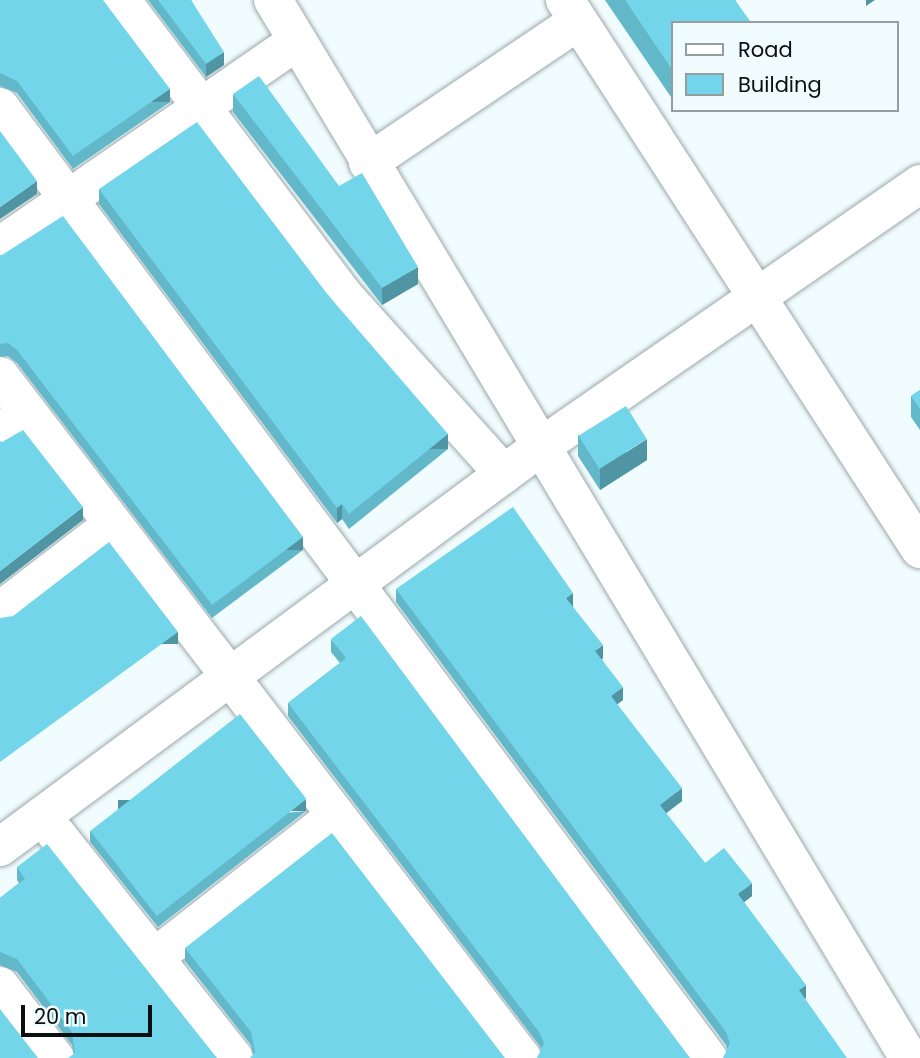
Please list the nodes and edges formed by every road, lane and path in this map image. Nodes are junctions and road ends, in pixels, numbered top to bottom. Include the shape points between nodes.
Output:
1 (121, 0) edge
2 (272, 0) edge
3 (571, 11) edge
4 (297, 41) junction
5 (204, 105) junction
6 (0, 107) edge
7 (368, 163) junction
8 (920, 184) edge
9 (69, 198) junction
10 (0, 246) edge
11 (759, 296) junction
12 (0, 376) edge
13 (14, 422) edge
14 (539, 448) junction
15 (504, 474) junction
16 (112, 525) junction
17 (920, 549) edge
18 (358, 582) junction
19 (0, 611) edge
20 (229, 678) junction
21 (42, 816) junction
22 (335, 816) junction
23 (0, 847) edge
24 (154, 958) junction
25 (0, 986) edge
26 (507, 1053) edge
27 (55, 1058) edge
28 (234, 1058) edge
29 (708, 1058) edge
30 (909, 1058) edge

1 - 5 street
2 - 4 street
3 - 7 street
3 - 11 street
4 - 5 street
4 - 7 street
5 - 9 street
5 - 15 street via 345,297
6 - 9 street
7 - 14 street
8 - 11 street
9 - 10 street
9 - 18 street
11 - 14 street
11 - 17 street
12 - 13 street
13 - 16 street
14 - 15 street
14 - 30 street
15 - 18 street
16 - 19 street
16 - 20 street
18 - 20 street
18 - 29 street
20 - 21 street
20 - 22 street
21 - 23 street
21 - 24 street
22 - 24 street
22 - 26 street
24 - 28 street
25 - 27 street

